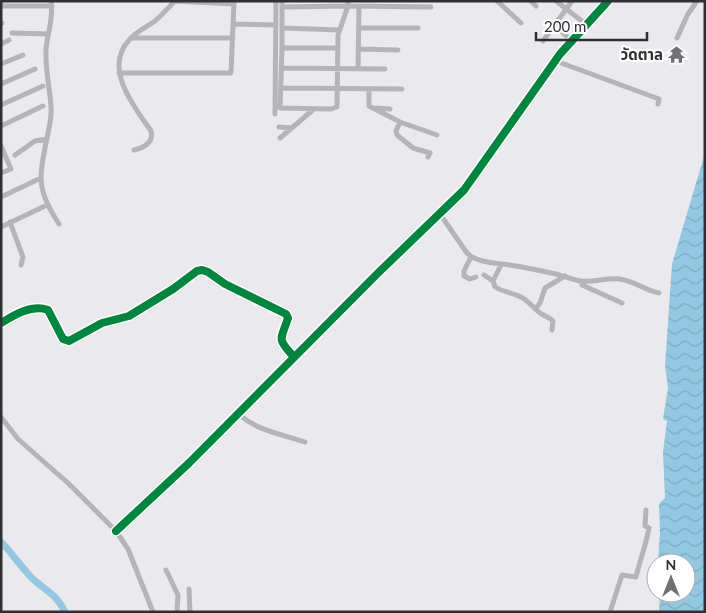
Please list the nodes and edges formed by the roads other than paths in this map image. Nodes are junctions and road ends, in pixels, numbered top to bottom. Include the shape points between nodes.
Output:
1 (174, 1) edge
2 (276, 1) edge
3 (498, 1) edge
4 (531, 1) edge
5 (556, 1) edge
6 (572, 1) edge
7 (608, 1) edge
8 (697, 1) edge
9 (234, 3) edge
10 (51, 4) edge
11 (282, 4) edge
12 (348, 4) edge
13 (1, 6) edge
14 (359, 6) junction
15 (536, 6) dead end
16 (431, 7) dead end
17 (566, 10) junction
18 (521, 23) dead end
19 (233, 24) junction
20 (276, 25) junction
21 (587, 25) junction
22 (282, 28) junction
23 (359, 28) junction
24 (418, 28) dead end
25 (561, 28) dead end
26 (339, 30) junction
27 (12, 34) dead end
28 (48, 34) junction
29 (130, 38) junction
30 (233, 38) junction
31 (677, 38) dead end
32 (10, 40) dead end
33 (572, 40) junction
34 (543, 41) dead end
35 (1, 44) edge
36 (282, 48) junction
37 (338, 48) junction
38 (359, 50) junction
39 (398, 50) dead end
40 (23, 55) dead end
41 (556, 61) junction
42 (1, 64) edge
43 (281, 68) junction
44 (338, 69) junction
45 (358, 69) junction
46 (35, 70) dead end
47 (385, 70) dead end
48 (119, 73) junction
49 (1, 84) edge
50 (43, 86) dead end
51 (281, 88) junction
52 (337, 89) junction
53 (369, 89) junction
54 (402, 89) dead end
55 (1, 104) edge
56 (658, 104) dead end
57 (43, 106) dead end
58 (314, 108) junction
59 (373, 108) junction
60 (390, 109) dead end
61 (275, 114) dead end
62 (400, 122) junction
63 (1, 126) edge
64 (279, 127) dead end
65 (293, 128) junction
66 (437, 135) dead end
67 (280, 138) dead end
68 (47, 139) junction
69 (2, 149) edge
70 (134, 150) dead end
71 (15, 155) dead end
72 (428, 158) dead end
73 (1, 173) edge
74 (41, 178) junction
75 (1, 197) edge
76 (46, 204) junction
77 (440, 214) junction
78 (10, 222) junction
79 (59, 224) dead end
80 (1, 227) edge
81 (471, 257) junction
82 (21, 265) dead end
83 (501, 265) junction
84 (484, 275) dead end
85 (564, 276) junction
86 (476, 277) dead end
87 (493, 280) junction
88 (581, 281) junction
89 (659, 293) dead end
90 (622, 303) dead end
91 (536, 308) junction
92 (1, 324) edge
93 (552, 330) dead end
94 (294, 357) junction
95 (239, 414) junction
96 (1, 416) edge
97 (305, 442) dead end
98 (646, 510) dead end
99 (116, 531) junction
100 (166, 570) dead end
101 (189, 589) dead end
102 (153, 612) edge
103 (177, 612) edge
104 (190, 612) edge
105 (610, 612) edge

1 - 9 street
1 - 29 street via 155,21
2 - 20 street
3 - 18 street
4 - 15 street
5 - 17 street
6 - 17 street
7 - 21 street
8 - 31 street
9 - 19 street
10 - 13 street
10 - 28 street
11 - 12 street
11 - 22 street
12 - 14 street
12 - 26 street
14 - 16 street
14 - 23 street
17 - 21 street
17 - 34 street
19 - 20 street
19 - 30 street
20 - 61 street
21 - 33 street
22 - 26 street
22 - 36 street
23 - 24 street
23 - 38 street
25 - 33 street
26 - 37 street
27 - 28 street
28 - 68 street via 45,62 51,120
29 - 30 street
29 - 48 street via 121,53
30 - 48 street via 232,73
32 - 35 street
33 - 41 street
36 - 37 street
36 - 43 street
37 - 44 street
38 - 39 street
38 - 45 street
40 - 42 street
41 - 56 street via 659,99
41 - 77 street via 487,160
43 - 44 street
43 - 51 street
44 - 45 street
44 - 52 street
45 - 47 street
46 - 49 street
48 - 70 street via 123,86 152,135 149,142
50 - 55 street
51 - 52 street
51 - 58 street via 280,108
52 - 53 street
52 - 58 street via 337,107
53 - 54 street
53 - 59 street via 369,106
57 - 63 street
58 - 65 street
59 - 60 street
59 - 62 street
62 - 66 street
62 - 72 street via 397,135 414,148 430,153
64 - 65 street
65 - 67 street
68 - 71 street via 36,141
68 - 74 street
69 - 73 street via 11,169
74 - 75 street
74 - 76 street
76 - 78 street
76 - 79 street
77 - 81 street
77 - 94 street
78 - 80 street
78 - 82 street via 23,257
81 - 83 street
81 - 86 street via 464,276
83 - 85 street
83 - 87 street
84 - 87 street
85 - 88 street
85 - 91 street via 545,288
87 - 91 street via 495,287
88 - 89 street via 621,279
88 - 90 street via 582,286
91 - 93 street via 553,321
92 - 94 street via 26,311 42,308 48,310 63,339 69,341 102,323 129,316 202,270 286,314 288,318 281,339
94 - 95 street
95 - 97 street via 248,422
95 - 99 street
96 - 99 street via 26,447 64,479
98 - 105 street via 645,526 649,528 636,577 622,575
99 - 102 street via 128,549
100 - 103 street via 178,595
101 - 104 street

